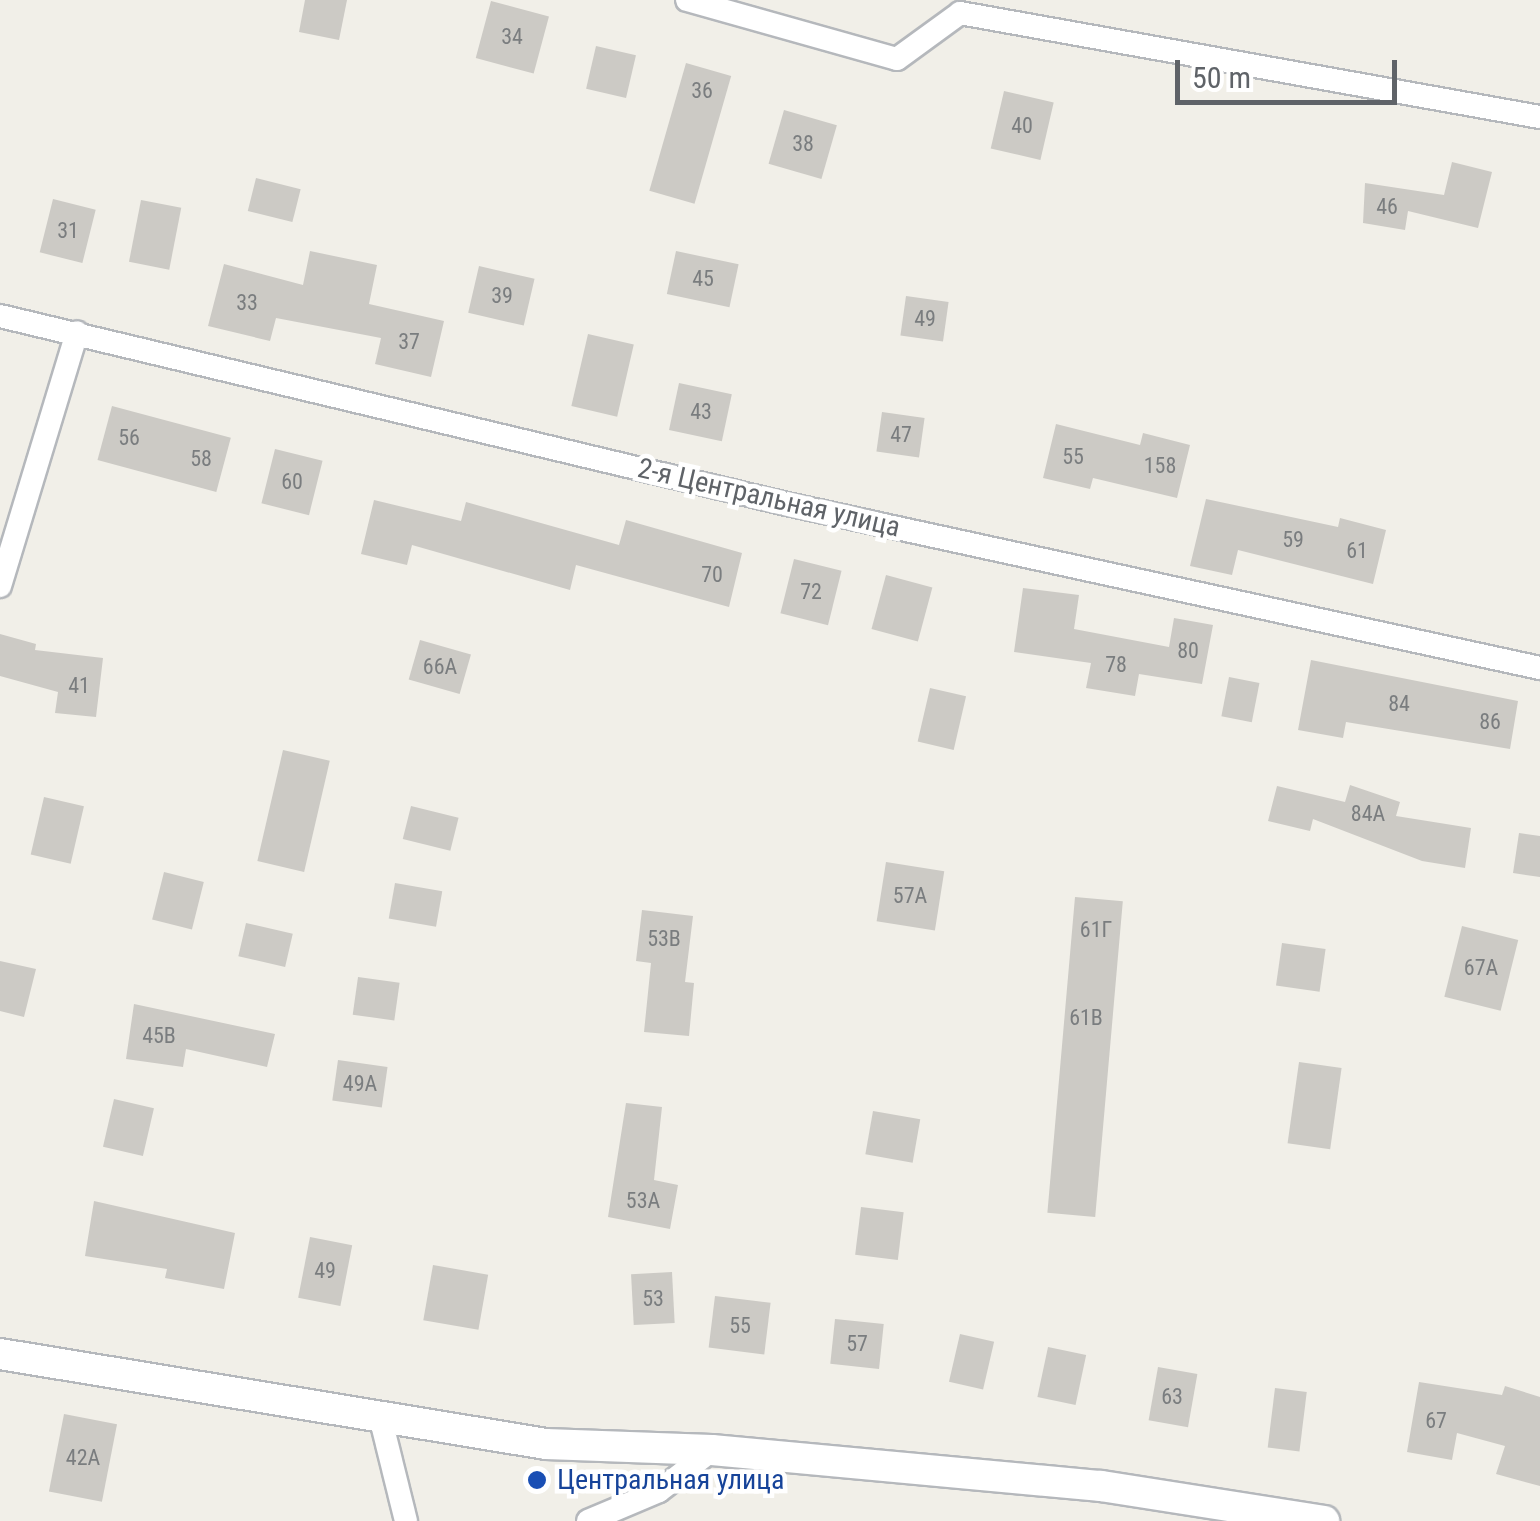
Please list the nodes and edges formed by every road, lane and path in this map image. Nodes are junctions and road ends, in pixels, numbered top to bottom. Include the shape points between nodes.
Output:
1 (687, 0) edge
2 (1540, 117) edge
3 (0, 316) edge
4 (77, 332) junction
5 (0, 586) edge
6 (1540, 668) edge
7 (0, 1354) edge
8 (382, 1420) junction
9 (712, 1450) junction
10 (406, 1521) edge
11 (588, 1521) edge
12 (1324, 1521) edge

1 - 2 street via 897,58 960,14
3 - 4 street, 2-я Центральная улица
4 - 5 street
4 - 6 street, 2-я Центральная улица via 786,504
7 - 8 street
8 - 9 street via 546,1444
8 - 10 street
9 - 11 street via 659,1491
9 - 12 street via 1101,1486

